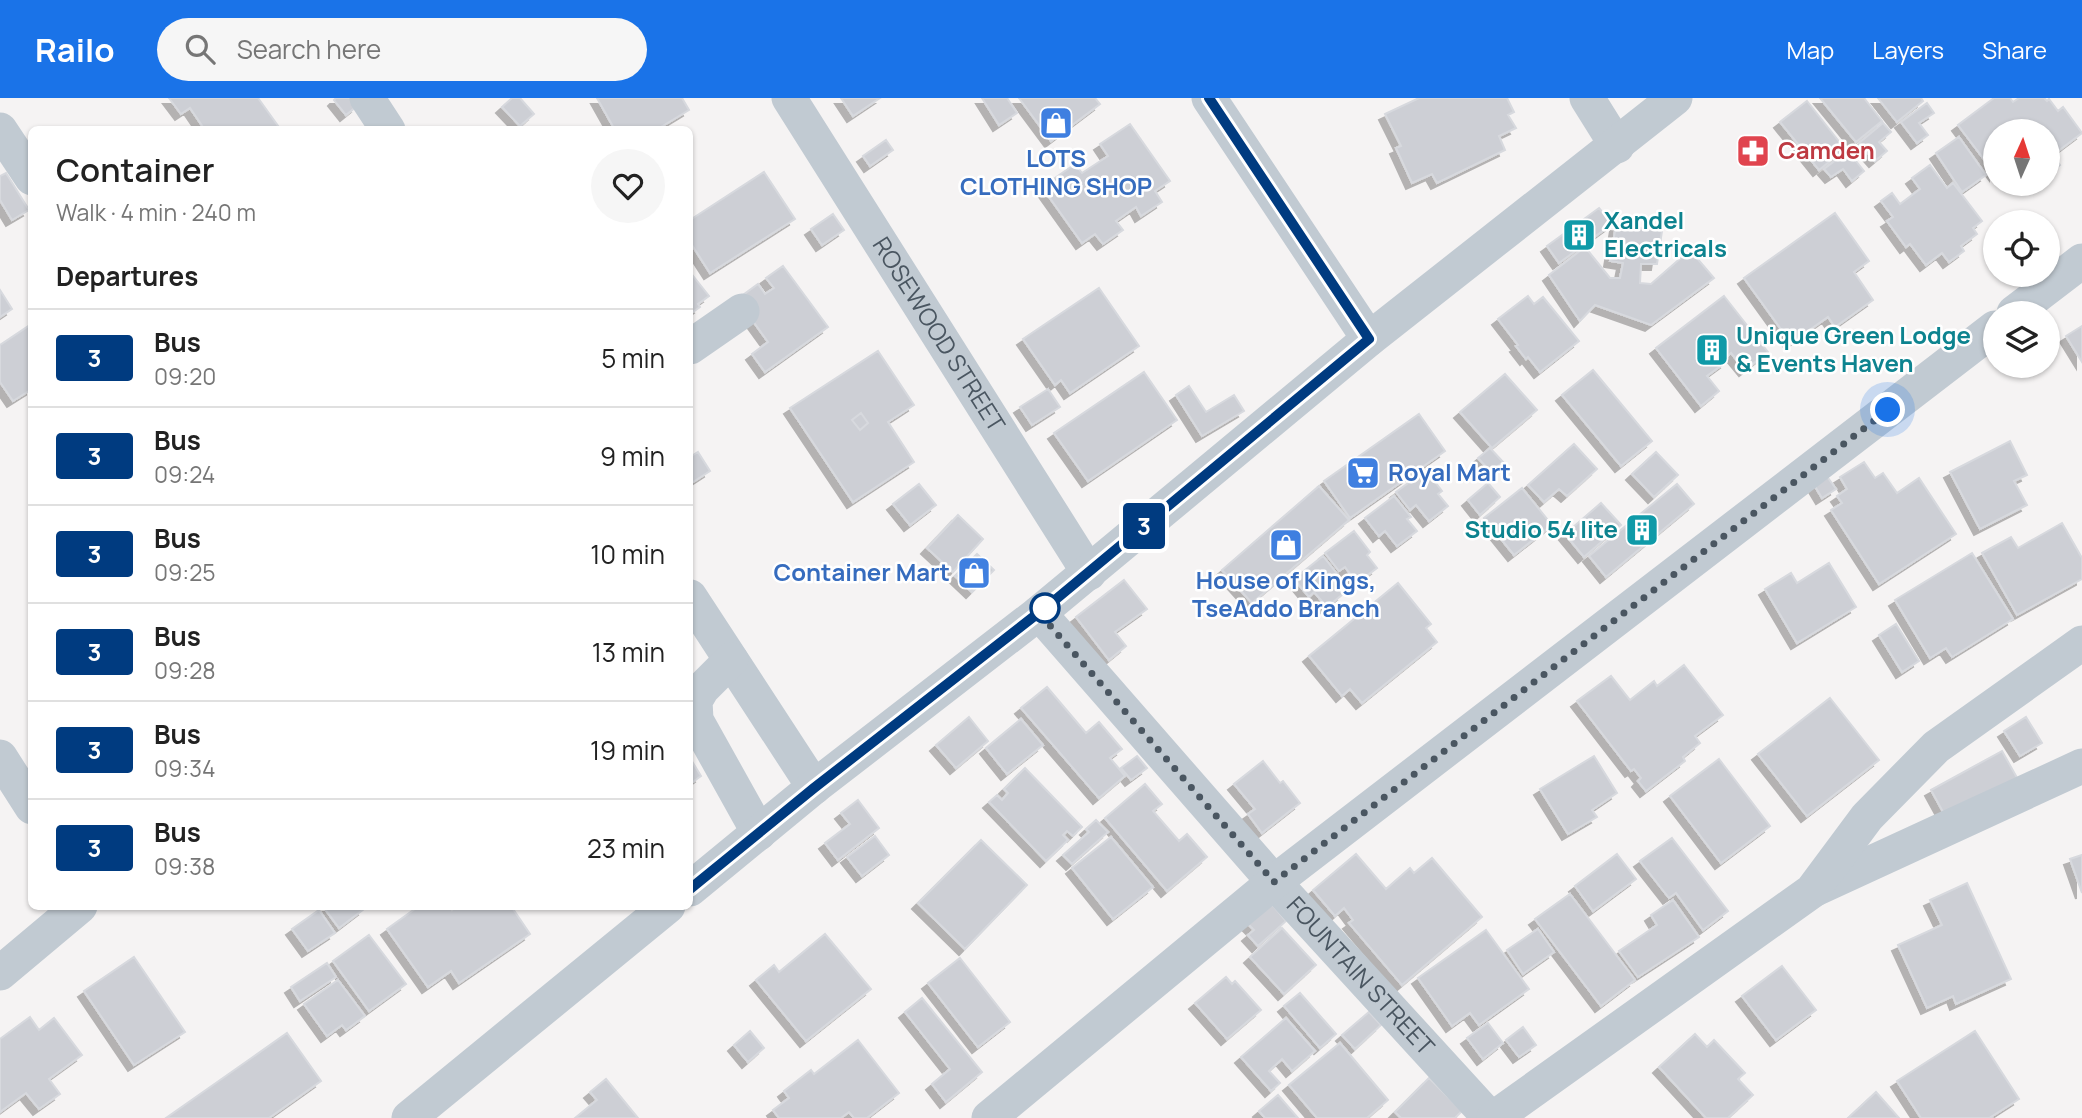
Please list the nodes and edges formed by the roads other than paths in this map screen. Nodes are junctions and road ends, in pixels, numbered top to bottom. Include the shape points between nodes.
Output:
1 (368, 98) edge
2 (789, 98) edge
3 (1209, 98) edge
4 (1587, 98) edge
5 (1675, 98) edge
6 (386, 126) edge
7 (0, 130) edge
8 (1617, 146) junction
9 (28, 172) edge
10 (2082, 261) edge
11 (2030, 301) edge
12 (742, 311) dead end
13 (1983, 337) edge
14 (1369, 339) junction
15 (693, 345) edge
16 (1089, 573) junction
17 (693, 602) edge
18 (1039, 613) junction
19 (2082, 643) edge
20 (731, 660) junction
21 (0, 757) edge
22 (2082, 766) edge
23 (814, 788) junction
24 (28, 801) edge
25 (759, 833) junction
26 (1274, 882) junction
27 (693, 887) edge
28 (1812, 891) junction
29 (75, 910) edge
30 (663, 910) edge
31 (0, 973) edge
32 (998, 1115) edge
33 (410, 1118) edge
34 (1492, 1118) edge

1 - 6 street
2 - 16 street, ROSEWOOD STREET
3 - 14 street
4 - 8 street
5 - 8 street
7 - 9 street
8 - 14 street
10 - 11 street
12 - 15 street
13 - 26 street
14 - 16 street
16 - 18 street
17 - 20 street
18 - 23 street
18 - 26 street, FOUNTAIN STREET
19 - 28 street via 1936,747 1867,817
20 - 23 street
20 - 25 street via 702,689 695,701 696,720
21 - 24 street
22 - 28 street
23 - 25 street
25 - 27 street
26 - 32 street
26 - 34 street, FOUNTAIN STREET
28 - 34 street
29 - 31 street
30 - 33 street

